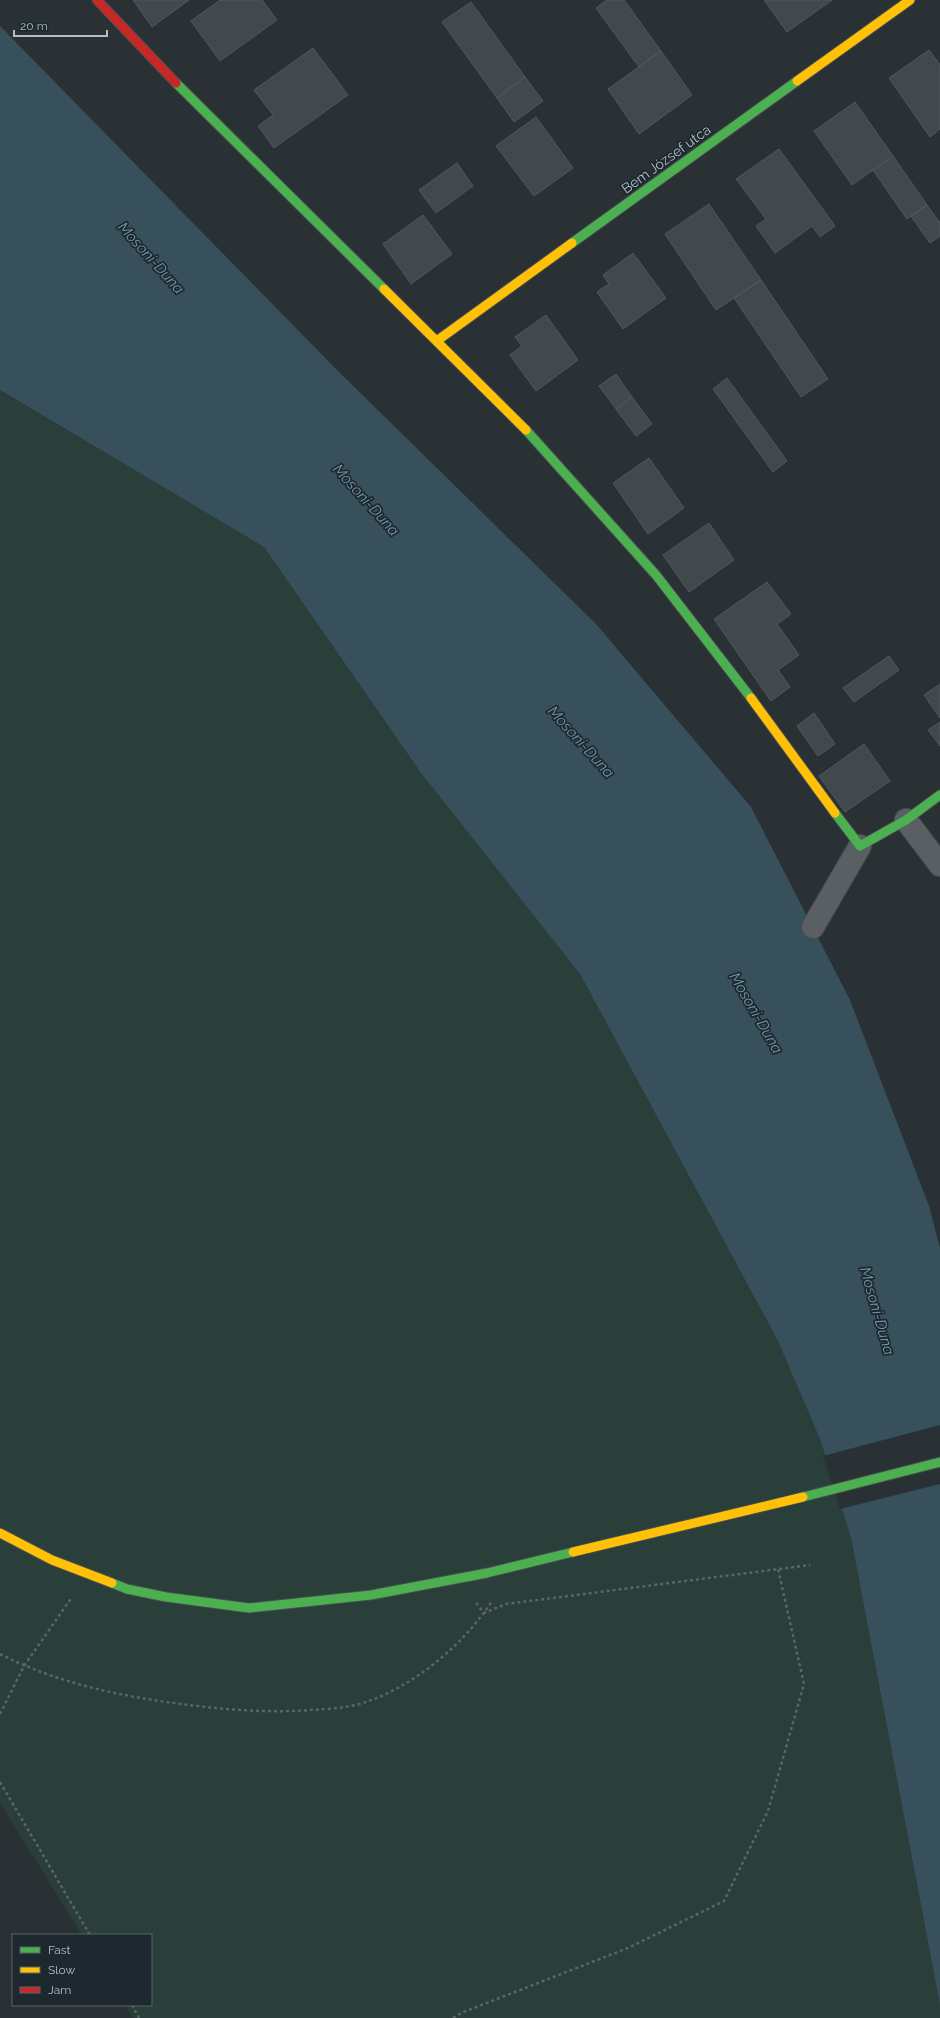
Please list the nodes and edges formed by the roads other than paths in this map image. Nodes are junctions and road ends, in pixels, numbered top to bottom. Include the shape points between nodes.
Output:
1 (97, 0) edge
2 (910, 0) edge
3 (438, 340) junction
4 (940, 795) edge
5 (906, 820) junction
6 (860, 846) junction
7 (940, 865) edge
8 (813, 927) dead end
9 (940, 1462) edge
10 (0, 1533) edge

1 - 3 street via 226,133
2 - 3 street, Bem József utca
3 - 6 street via 516,419 656,575
4 - 5 street
5 - 6 street
5 - 7 street
6 - 8 street
9 - 10 street via 457,1579 371,1595 249,1608 127,1590 52,1560

